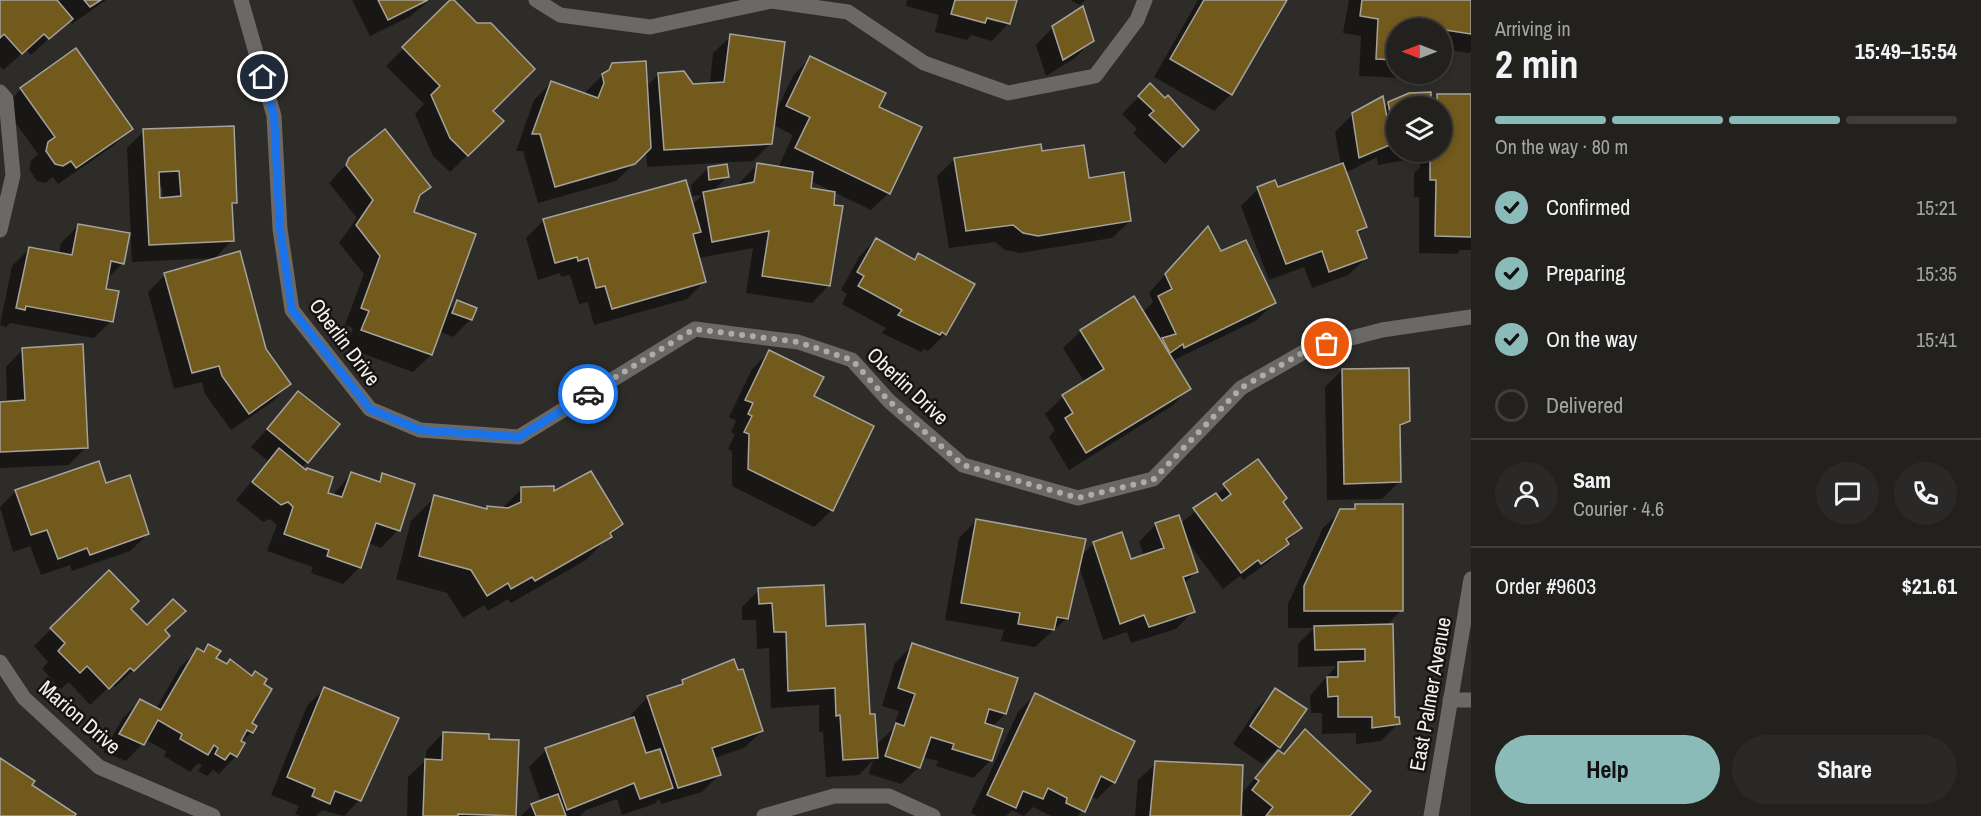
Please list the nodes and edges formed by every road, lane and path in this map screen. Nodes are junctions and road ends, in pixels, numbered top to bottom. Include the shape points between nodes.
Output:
1 (241, 0) edge
2 (536, 0) edge
3 (1145, 0) edge
4 (0, 92) edge
5 (0, 230) edge
6 (1471, 317) edge
7 (1471, 579) edge
8 (0, 662) edge
9 (1450, 700) junction
10 (1471, 700) edge
11 (213, 816) edge
12 (764, 816) edge
13 (933, 816) edge
14 (1431, 816) edge

1 - 6 street, Oberlin Drive via 274,116 280,229 292,310 370,409 420,430 519,437 694,329 798,342 852,360 889,401 963,465 1078,498 1153,480 1241,388 1309,349 1382,330
2 - 3 street via 560,15 650,27 772,1 848,12 924,63 1008,93 1095,76 1137,20
4 - 5 street via 6,99 13,175
7 - 9 street, East Palmer Avenue
8 - 11 street, Marion Drive via 24,698 99,767
9 - 10 street
9 - 14 street, East Palmer Avenue
12 - 13 street via 834,796 889,796

